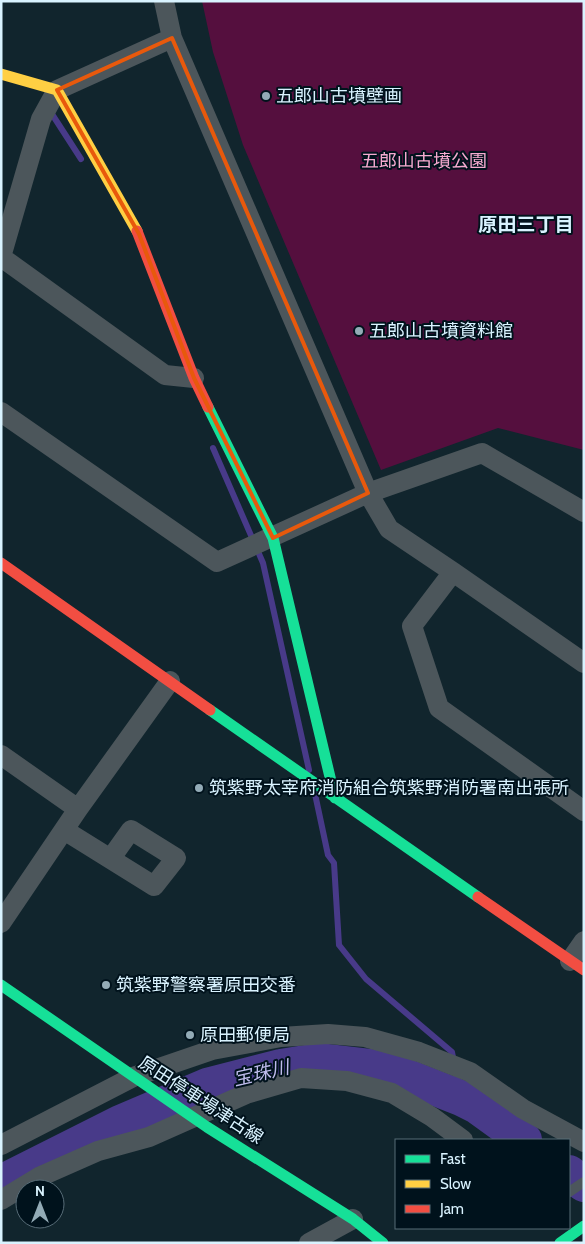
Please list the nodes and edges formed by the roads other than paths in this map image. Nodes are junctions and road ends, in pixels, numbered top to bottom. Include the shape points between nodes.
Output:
1 (164, 1) edge
2 (172, 38) junction
3 (1, 74) edge
4 (57, 90) junction
5 (1, 257) edge
6 (194, 378) junction
7 (1, 412) edge
8 (368, 493) junction
9 (582, 508) edge
10 (273, 538) junction
11 (1, 563) edge
12 (453, 572) junction
13 (584, 663) edge
14 (170, 681) junction
15 (1, 755) edge
16 (335, 798) junction
17 (78, 809) junction
18 (584, 811) edge
19 (64, 830) junction
20 (111, 858) dead end
21 (1, 923) edge
22 (584, 942) edge
23 (577, 965) edge
24 (1, 985) edge
25 (133, 1077) junction
26 (193, 1117) junction
27 (461, 1139) edge
28 (584, 1142) edge
29 (1, 1145) edge
30 (584, 1182) edge
31 (570, 1191) edge
32 (1, 1200) edge
33 (353, 1219) junction
34 (309, 1243) edge
35 (383, 1243) edge

1 - 2 street
2 - 4 street
2 - 8 street
3 - 4 street
4 - 5 street via 41,120
4 - 6 street via 139,234
5 - 6 street via 165,375
6 - 10 street
7 - 10 street via 217,562
8 - 9 street via 482,452
8 - 10 street
8 - 12 street via 389,529
10 - 16 street
11 - 14 street
12 - 13 street
12 - 18 street via 412,626 439,708
14 - 16 street
14 - 17 street
15 - 17 street
16 - 23 street
17 - 19 street
19 - 20 street
19 - 21 street
22 - 23 street
24 - 25 street, 原田停車場津古線
25 - 26 street, 原田停車場津古線
25 - 28 street via 212,1050 281,1037 328,1034 365,1037 419,1052 470,1072 523,1109
25 - 29 street
26 - 27 street via 246,1094 301,1078 347,1081 392,1093
26 - 32 street via 149,1137 98,1151 39,1177
26 - 33 street, 原田停車場津古線
30 - 31 lane
33 - 34 street
33 - 35 street, 原田停車場津古線

